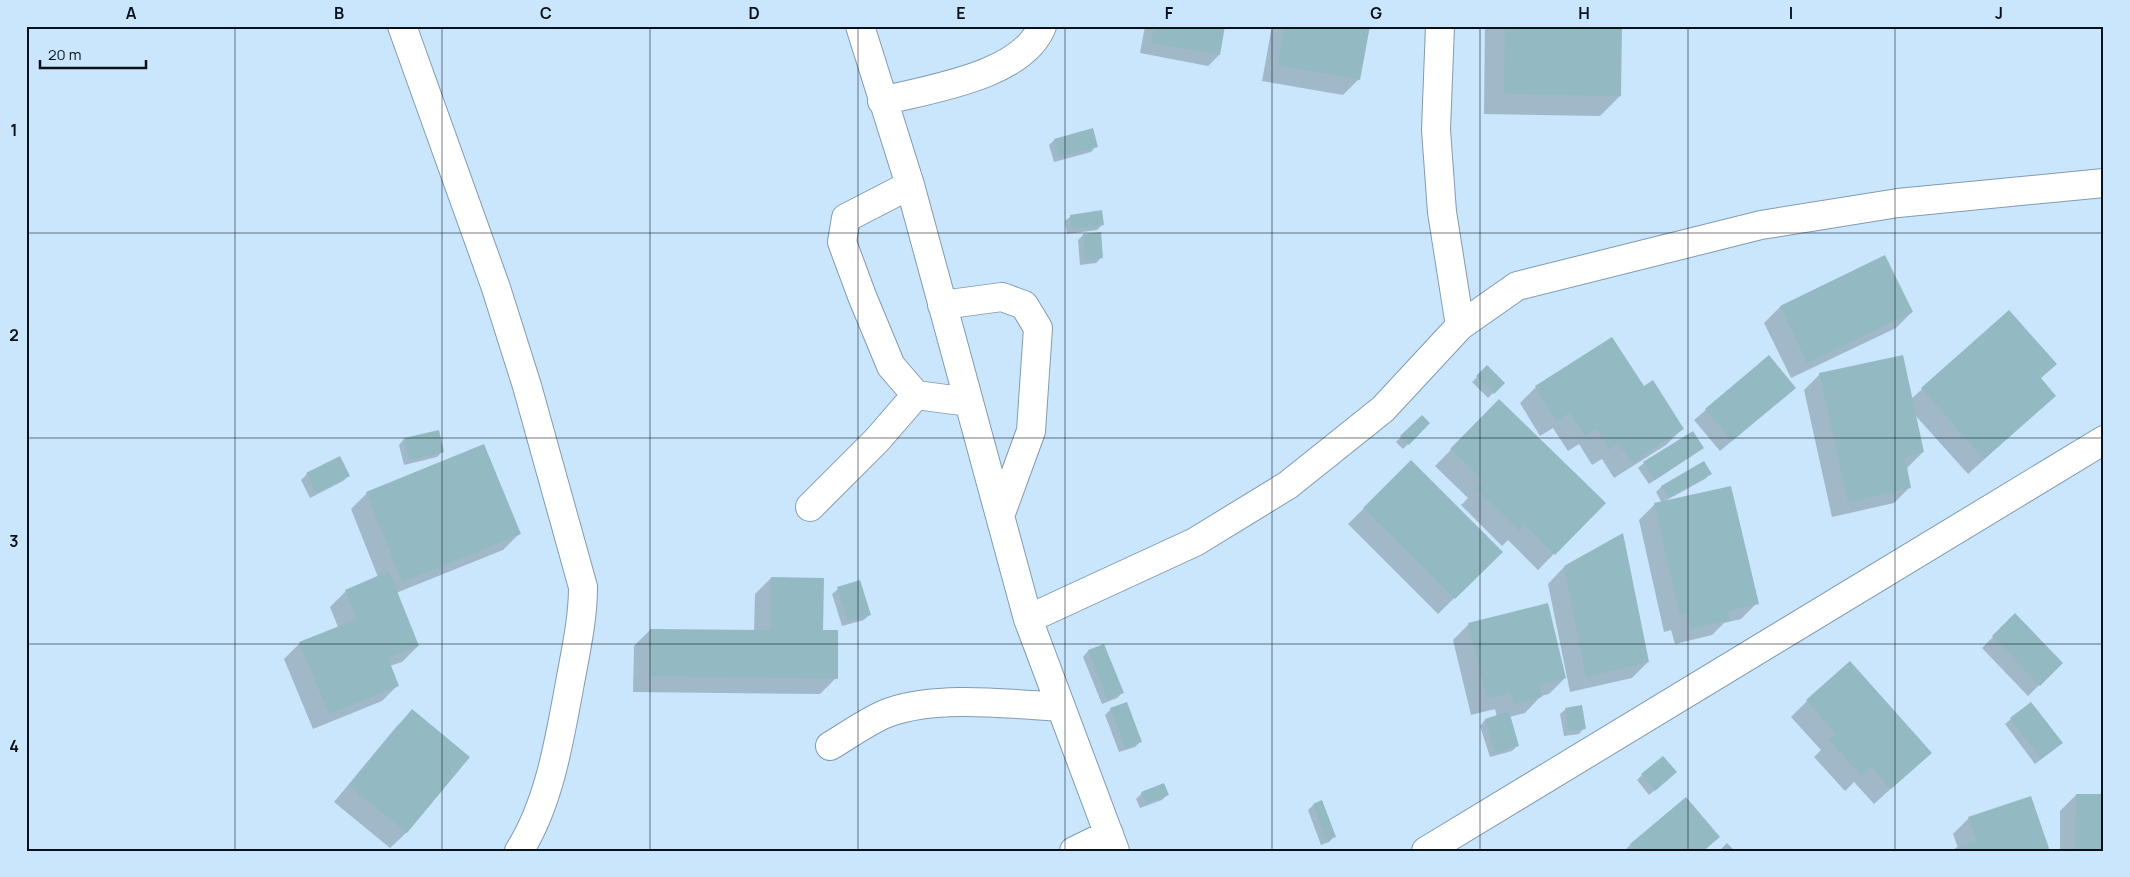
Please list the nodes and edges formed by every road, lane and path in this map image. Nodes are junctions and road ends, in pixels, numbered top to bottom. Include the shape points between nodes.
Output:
1 (402, 26) edge
2 (860, 26) edge
3 (1042, 26) edge
4 (1440, 26) edge
5 (882, 101) junction
6 (2104, 183) edge
7 (910, 185) junction
8 (942, 305) junction
9 (1460, 326) junction
10 (916, 395) junction
11 (969, 402) junction
12 (2104, 440) edge
13 (810, 507) dead end
14 (1000, 516) junction
15 (1028, 619) junction
16 (1061, 707) junction
17 (830, 746) dead end
18 (1112, 842) edge
19 (519, 851) edge
20 (1074, 851) edge
21 (1426, 851) edge

1 - 19 street via 496,288 583,587 583,616 555,761 529,835
2 - 5 street
3 - 5 street via 1038,37 1014,60 973,77
4 - 9 street via 1436,130 1442,212
5 - 7 street
6 - 9 street via 1898,203 1761,225 1517,286
7 - 8 street
7 - 10 street via 846,218 842,242 890,366
8 - 11 street
8 - 14 street via 1002,297 1024,304 1038,328 1031,431
9 - 15 street via 1383,409 1288,485 1195,542
10 - 11 street
10 - 13 street via 877,440
11 - 14 street
12 - 21 street
14 - 15 street
15 - 16 street
16 - 17 street via 992,702 918,704 888,712
16 - 18 street
18 - 20 street

